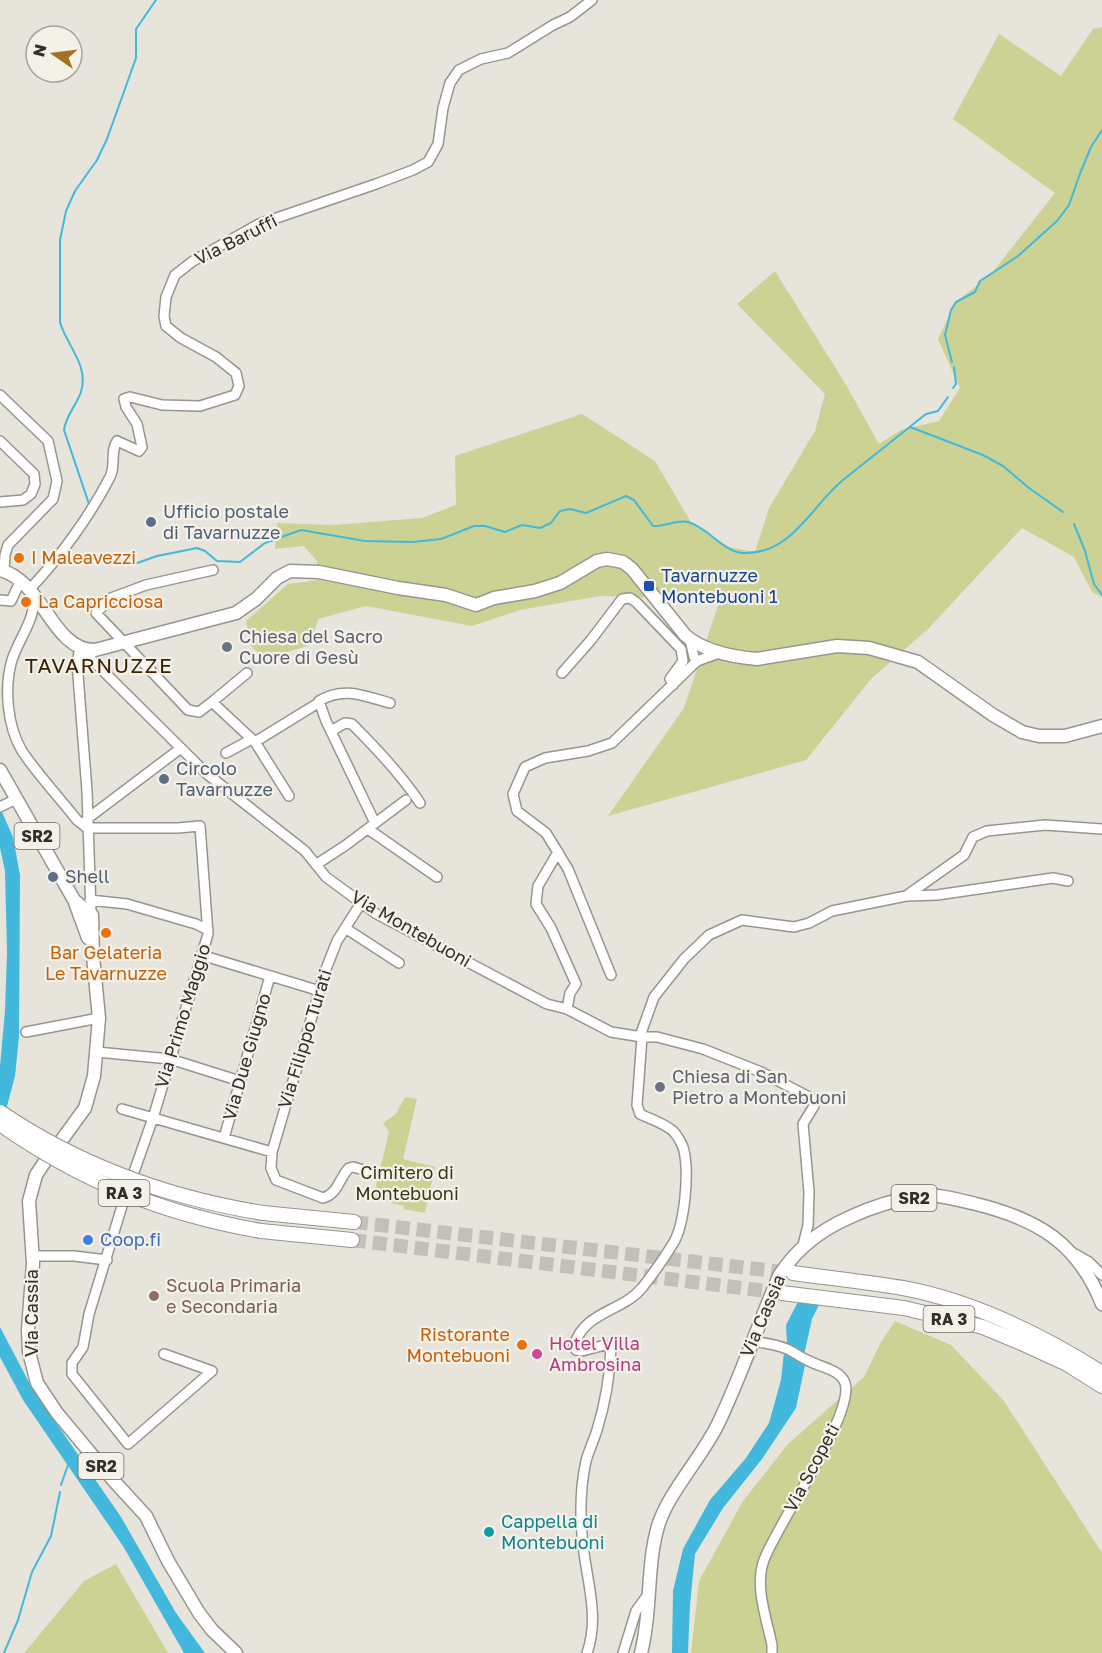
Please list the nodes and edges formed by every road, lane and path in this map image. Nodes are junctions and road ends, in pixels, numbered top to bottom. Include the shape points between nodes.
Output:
1 (592, 0) edge
2 (0, 395) edge
3 (0, 441) edge
4 (0, 502) edge
5 (2, 570) edge
6 (213, 570) dead end
7 (21, 580) junction
8 (32, 592) junction
9 (0, 600) edge
10 (663, 609) junction
11 (33, 614) junction
12 (49, 614) junction
13 (654, 620) junction
14 (690, 640) junction
15 (125, 644) junction
16 (703, 646) junction
17 (80, 648) junction
18 (722, 652) junction
19 (695, 661) junction
20 (562, 673) dead end
21 (247, 674) dead end
22 (673, 685) junction
23 (212, 702) junction
24 (390, 703) dead end
25 (315, 705) dead end
26 (1102, 726) edge
27 (331, 731) junction
28 (254, 741) junction
29 (181, 748) junction
30 (226, 753) dead end
31 (0, 770) edge
32 (289, 796) dead end
33 (16, 799) junction
34 (406, 800) dead end
35 (420, 802) dead end
36 (2, 806) edge
37 (87, 823) junction
38 (371, 826) junction
39 (1102, 829) edge
40 (558, 852) junction
41 (317, 864) junction
42 (437, 877) dead end
43 (1068, 881) dead end
44 (906, 896) junction
45 (361, 903) junction
46 (88, 910) junction
47 (345, 928) junction
48 (208, 930) junction
49 (201, 955) junction
50 (399, 963) dead end
51 (611, 975) dead end
52 (270, 976) junction
53 (320, 992) junction
54 (567, 1009) junction
55 (99, 1018) junction
56 (26, 1032) dead end
57 (641, 1037) junction
58 (97, 1052) junction
59 (170, 1059) junction
60 (240, 1081) junction
61 (122, 1109) dead end
62 (0, 1112) edge
63 (153, 1118) junction
64 (0, 1124) edge
65 (224, 1138) junction
66 (62, 1141) dead end
67 (272, 1152) junction
68 (46, 1160) dead end
69 (378, 1174) dead end
70 (354, 1221) tunnel mouth
71 (352, 1240) tunnel mouth
72 (803, 1245) junction
73 (1070, 1252) junction
74 (32, 1256) junction
75 (107, 1260) junction
76 (793, 1274) tunnel mouth
77 (1102, 1275) edge
78 (782, 1293) tunnel mouth
79 (1102, 1304) edge
80 (751, 1341) junction
81 (164, 1354) dead end
82 (1102, 1373) edge
83 (1102, 1386) edge
84 (649, 1593) junction
85 (236, 1653) edge
86 (587, 1653) edge
87 (623, 1653) edge
88 (641, 1653) edge
89 (772, 1653) edge

1 - 8 street, Via Baruffi via 508,53 481,59 459,70 450,83 438,144 428,162 259,224 175,275 166,297 166,327 237,373 235,395 200,406 162,405 130,396 124,399 137,424 142,447 139,451 117,441 113,472 102,493
2 - 5 street via 48,441 57,481 53,499 8,544
3 - 4 street via 34,474 35,484 23,500
5 - 7 main road
6 - 15 street via 146,585 111,598 96,613
7 - 8 main road, Via Montebuoni
7 - 9 street via 11,601
8 - 11 street
8 - 12 main road, Via Montebuoni
10 - 13 street
10 - 14 main road
10 - 15 main road via 632,569 606,558 560,583 476,605 446,595 301,570 277,578 236,613
11 - 12 street
11 - 37 street via 10,668 12,723 22,750 78,820
12 - 17 main road, Via Montebuoni via 69,641
13 - 20 street via 630,598 622,599
13 - 22 street via 681,649 683,661 670,679
14 - 16 main road
14 - 19 street
15 - 17 main road via 95,650
15 - 23 street via 188,710 199,712
16 - 18 main road
16 - 19 street
17 - 29 street, Via Montebuoni
17 - 37 street via 77,662
18 - 19 street
18 - 26 main road via 758,659 837,646 869,648 918,662 1022,732 1065,736
19 - 22 street
21 - 23 street
22 - 40 street via 612,743 545,758 525,767 513,794 518,811 546,832
23 - 28 street
24 - 27 street via 343,691 331,694 319,701
25 - 28 street
27 - 35 street via 345,723 352,724
27 - 38 street
28 - 30 street
28 - 32 street
29 - 37 street
29 - 41 street, Via Montebuoni via 226,791
31 - 33 main road, SR2
33 - 36 street
33 - 46 main road, SR2 via 74,900
34 - 38 street
37 - 46 street
37 - 48 street, Via Primo Maggio via 200,826
38 - 41 street
38 - 42 street
39 - 44 street via 1045,825 987,831 973,837 963,855
40 - 51 street
40 - 54 street via 538,886 536,904 576,984
41 - 45 street, Via Montebuoni via 326,876
43 - 44 street via 1053,878
44 - 57 street via 832,911 794,927 742,920 710,935 684,959 654,997
45 - 47 street, Via Filippo Turati
45 - 54 street, Via Montebuoni via 547,1004
46 - 48 street via 127,904
46 - 55 main road
47 - 50 street
47 - 53 street, Via Filippo Turati via 332,952
48 - 49 street, Via Primo Maggio
49 - 52 street
49 - 59 street, Via Primo Maggio
52 - 53 street
52 - 60 street, Via Due Giugno
53 - 67 street, Via Filippo Turati
54 - 57 street, Via Montebuoni via 611,1032
55 - 56 street
55 - 58 main road
57 - 72 street, Via Montebuoni via 657,1037 703,1049 761,1072 813,1099 814,1106 804,1124 809,1192
57 - 86 street via 637,1105 640,1114 674,1132 684,1149 685,1187 675,1240 642,1288 629,1300 587,1322 574,1346 582,1351 605,1345 611,1348 598,1428 586,1461 582,1502 582,1536 592,1608 592,1640
58 - 59 street
58 - 66 main road via 85,1108
59 - 60 street
59 - 63 street, Via Primo Maggio
60 - 65 street, Via Due Giugno
61 - 63 street
62 - 70 highway, RA 3, bridge via 45,1141 123,1177 194,1199 263,1213
63 - 65 street
63 - 75 street, Via Primo Maggio
64 - 71 highway, RA 3, bridge via 65,1166 145,1202 210,1221
65 - 67 street
67 - 69 street via 271,1168 276,1180 323,1198 335,1191 349,1168
68 - 74 main road, Via Cassia / SR2 via 36,1175 29,1201
72 - 73 main road, Via Cassia / SR2 via 874,1206 923,1196 950,1198 1020,1217
72 - 80 main road, Via Cassia / SR2 via 779,1276
73 - 77 street
73 - 79 main road, Via Cassia / SR2 via 1095,1285
74 - 75 street
74 - 85 main road, Via Cassia / SR2 via 28,1330 37,1383 57,1413 146,1516 199,1613
75 - 81 street, Via Primo Maggio via 83,1347 70,1368 128,1444 212,1371
76 - 82 highway, RA 3 via 904,1288 952,1301 993,1315
78 - 83 highway, RA 3 via 904,1308 982,1327 1067,1364
80 - 84 main road, Via Cassia / SR2 via 717,1426 659,1524
80 - 89 street, Via Scopeti via 790,1350 839,1375 847,1394 834,1430 763,1561 760,1589
84 - 87 street via 636,1611
84 - 88 main road, Via Cassia / SR2

